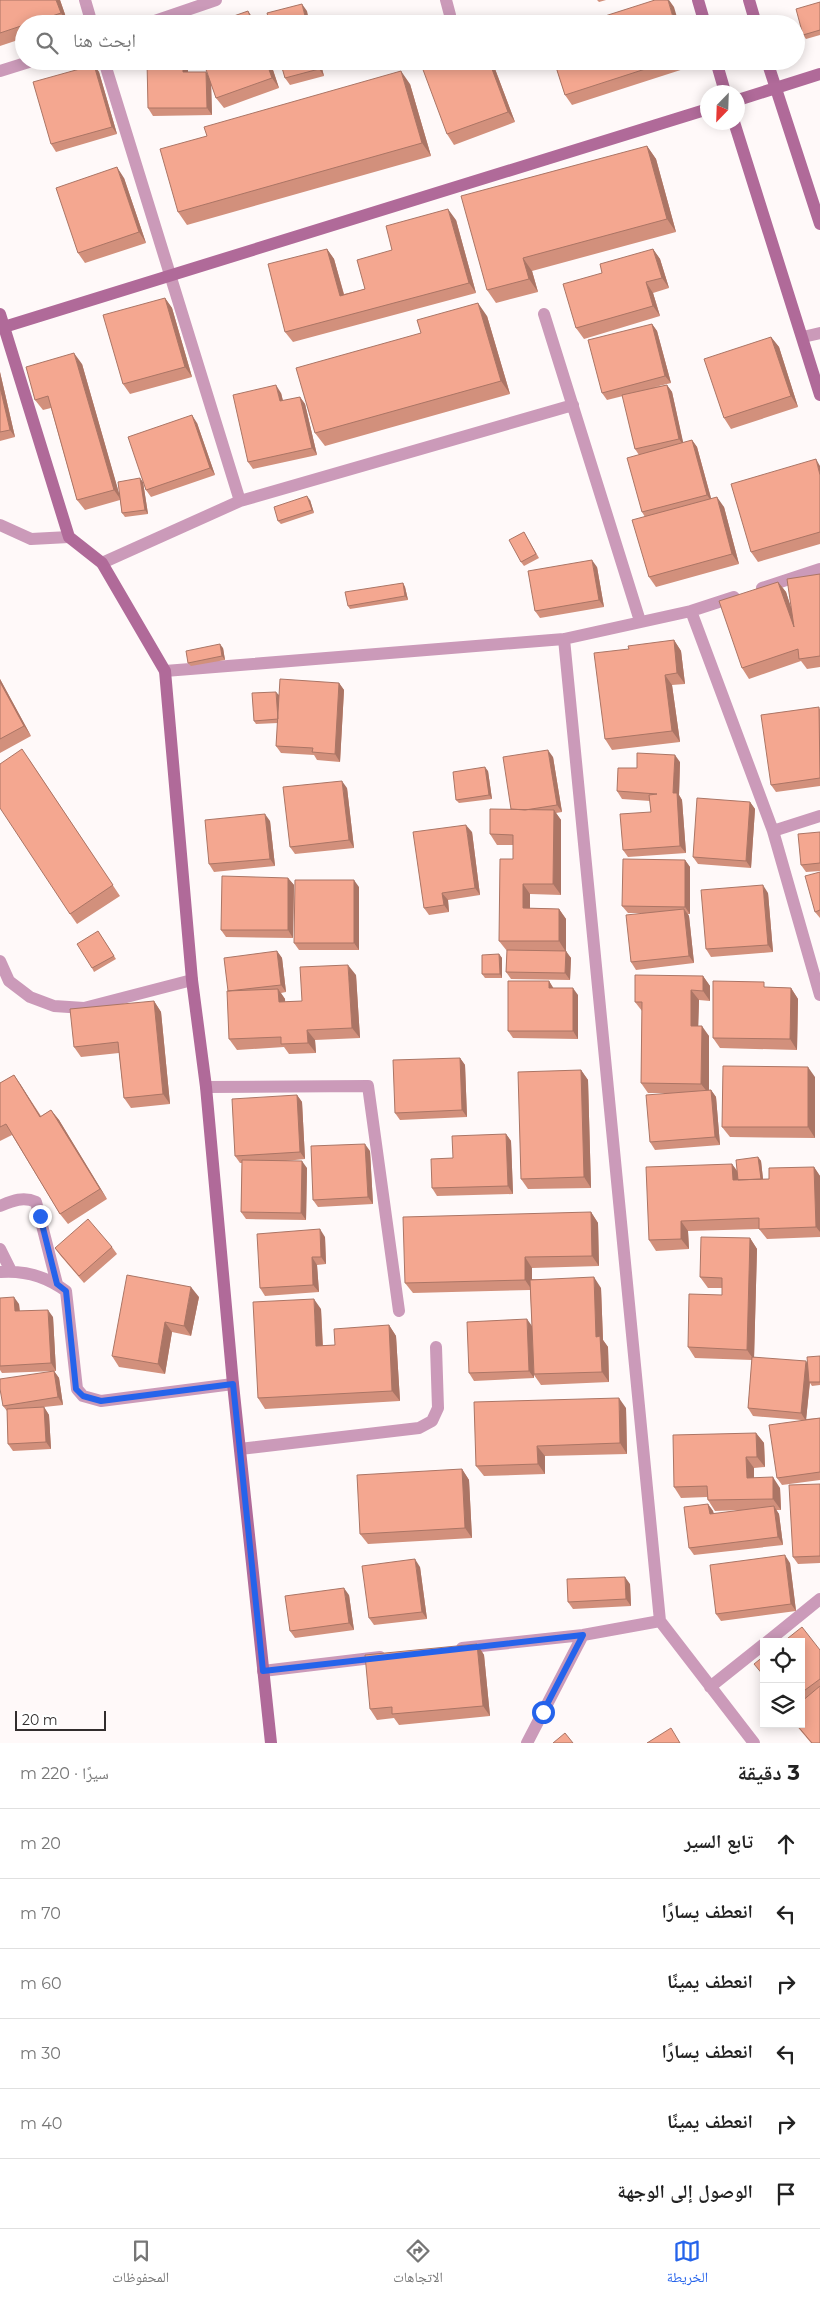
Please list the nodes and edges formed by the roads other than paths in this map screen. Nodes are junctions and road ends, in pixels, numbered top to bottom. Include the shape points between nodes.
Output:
1 (85, 0) edge
2 (216, 0) edge
3 (446, 0) edge
4 (698, 0) edge
5 (749, 0) edge
6 (450, 14) dead end
7 (89, 15) edge
8 (172, 15) edge
9 (702, 15) edge
10 (753, 15) edge
11 (15, 66) edge
12 (107, 70) edge
13 (719, 70) edge
14 (770, 70) edge
15 (0, 71) edge
16 (820, 74) edge
17 (723, 85) edge
18 (775, 88) junction
19 (745, 98) edge
20 (700, 111) edge
21 (737, 130) edge
22 (820, 224) edge
23 (169, 276) junction
24 (544, 314) dead end
25 (2, 321) edge
26 (820, 333) edge
27 (803, 337) junction
28 (820, 395) edge
29 (573, 405) junction
30 (240, 501) junction
31 (0, 525) edge
32 (69, 537) junction
33 (102, 563) junction
34 (820, 569) edge
35 (691, 611) junction
36 (640, 621) junction
37 (564, 639) junction
38 (166, 670) junction
39 (820, 816) edge
40 (773, 831) junction
41 (0, 961) edge
42 (192, 980) junction
43 (820, 995) edge
44 (206, 1087) junction
45 (0, 1206) edge
46 (0, 1249) edge
47 (6, 1272) edge
48 (57, 1284) junction
49 (399, 1311) dead end
50 (436, 1347) dead end
51 (233, 1384) junction
52 (240, 1449) junction
53 (820, 1599) edge
54 (660, 1621) junction
55 (583, 1635) junction
56 (771, 1638) edge
57 (760, 1647) edge
58 (447, 1650) edge
59 (389, 1656) edge
60 (263, 1671) junction
61 (710, 1686) junction
62 (271, 1743) edge
63 (527, 1743) edge
64 (754, 1743) edge

1 - 7 street
2 - 8 street
3 - 6 street
4 - 9 street
5 - 10 street
11 - 15 street
12 - 23 street
13 - 17 street
14 - 18 street
16 - 18 street
18 - 19 street
18 - 22 street
20 - 23 street
21 - 27 street
23 - 25 street
23 - 30 street
24 - 29 street
25 - 32 street
26 - 27 street
27 - 28 street
29 - 30 street
29 - 36 street
30 - 33 street
31 - 32 street via 31,540
32 - 33 street
33 - 38 street
34 - 35 street
35 - 36 street
35 - 40 street
36 - 37 street
37 - 38 street
37 - 54 street
38 - 42 street
39 - 40 street
40 - 43 street
41 - 42 street via 9,981 30,997 54,1006 84,1008
42 - 44 street
44 - 49 street via 368,1086
44 - 51 street
45 - 48 street via 28,1198 36,1202
46 - 47 street
47 - 48 street via 40,1276
48 - 51 street via 66,1291 76,1389 83,1396 101,1401
50 - 52 street via 438,1408 432,1421 419,1428
51 - 52 street
52 - 60 street
53 - 56 street
54 - 55 street
54 - 61 street
55 - 58 street
55 - 63 street
57 - 61 street
59 - 60 street
60 - 62 street
61 - 64 street

